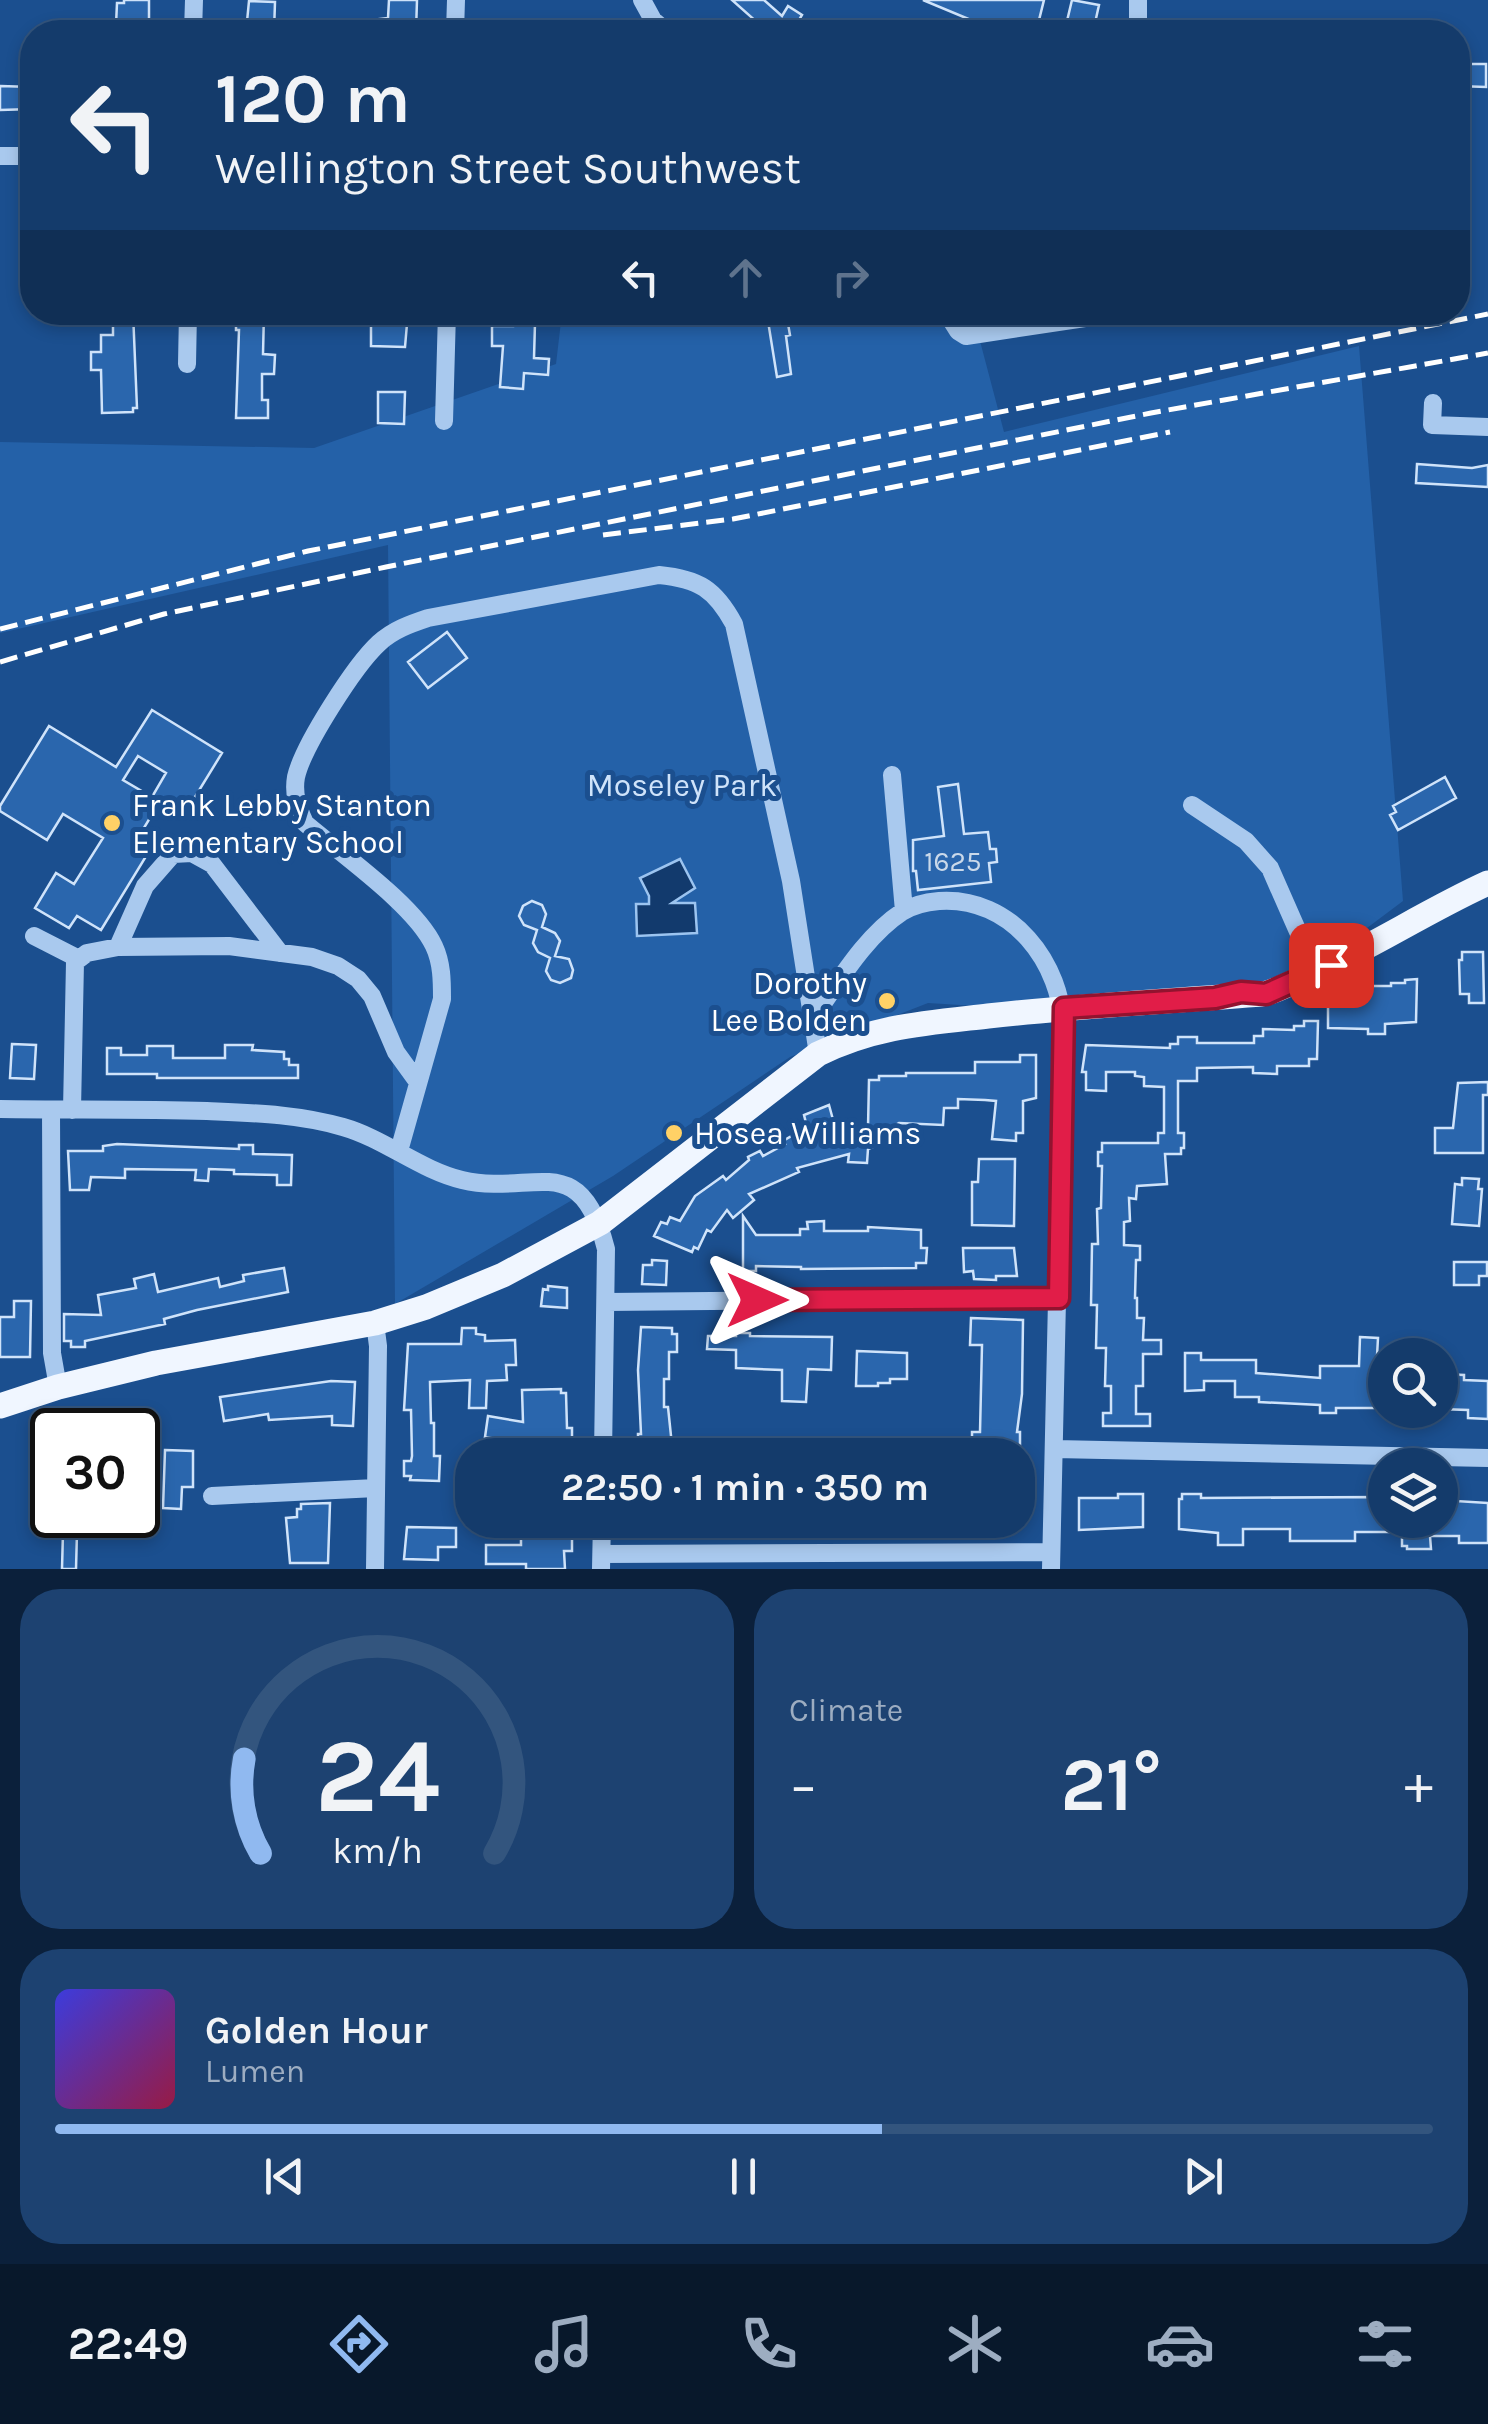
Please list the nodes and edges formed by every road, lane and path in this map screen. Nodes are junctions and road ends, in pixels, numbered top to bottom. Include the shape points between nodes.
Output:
1 (188, 325) edge
2 (447, 325) edge
3 (954, 325) edge
4 (1039, 325) edge
5 (187, 364) dead end
6 (1433, 402) dead end
7 (444, 421) dead end
8 (1488, 426) edge
9 (892, 775) dead end
10 (1192, 805) dead end
11 (1488, 868) edge
12 (1488, 882) edge
13 (904, 911) junction
14 (34, 936) dead end
15 (118, 947) junction
16 (280, 953) junction
17 (79, 959) junction
18 (1310, 959) junction
19 (1241, 992) junction
20 (1064, 1008) junction
21 (812, 1018) junction
22 (818, 1054) junction
23 (417, 1081) junction
24 (0, 1109) edge
25 (51, 1110) junction
26 (72, 1110) junction
27 (400, 1152) junction
28 (600, 1223) junction
29 (1059, 1298) junction
30 (606, 1302) junction
31 (375, 1323) junction
32 (58, 1387) junction
33 (0, 1406) edge
34 (603, 1438) edge
35 (1055, 1450) junction
36 (1488, 1458) edge
37 (376, 1488) junction
38 (212, 1496) dead end
39 (1051, 1560) edge
40 (601, 1562) edge
41 (374, 1569) edge

1 - 5 street
2 - 7 street
3 - 4 street via 966,336
6 - 8 street via 1432,425
9 - 13 street
10 - 18 street via 1246,841 1270,868
11 - 18 main road
12 - 19 main road via 1316,972 1266,994
13 - 20 street via 953,900 999,912 1045,964
13 - 21 street via 881,930
14 - 17 street
15 - 16 street via 229,946
15 - 16 street via 146,886 173,854 192,853 212,864
15 - 17 street
16 - 23 street via 312,957 358,979
17 - 26 street
18 - 19 main road via 1258,978
19 - 20 main road
20 - 22 main road via 884,1028
20 - 29 street
21 - 22 street
21 - 23 street via 774,795 734,624 705,587 659,575 400,627 364,659 300,766 295,795 306,823 415,918 436,951 442,999
22 - 28 main road
23 - 27 street
24 - 25 street
25 - 26 street
25 - 32 street via 52,1353
26 - 27 street via 290,1115 346,1128
27 - 28 street via 464,1181 562,1183 586,1198
28 - 30 street
28 - 31 main road via 503,1275
29 - 30 street
29 - 35 street
30 - 34 street
31 - 32 main road
31 - 37 street
32 - 33 main road
35 - 36 street
35 - 39 street
37 - 38 street
37 - 41 street
39 - 40 street

